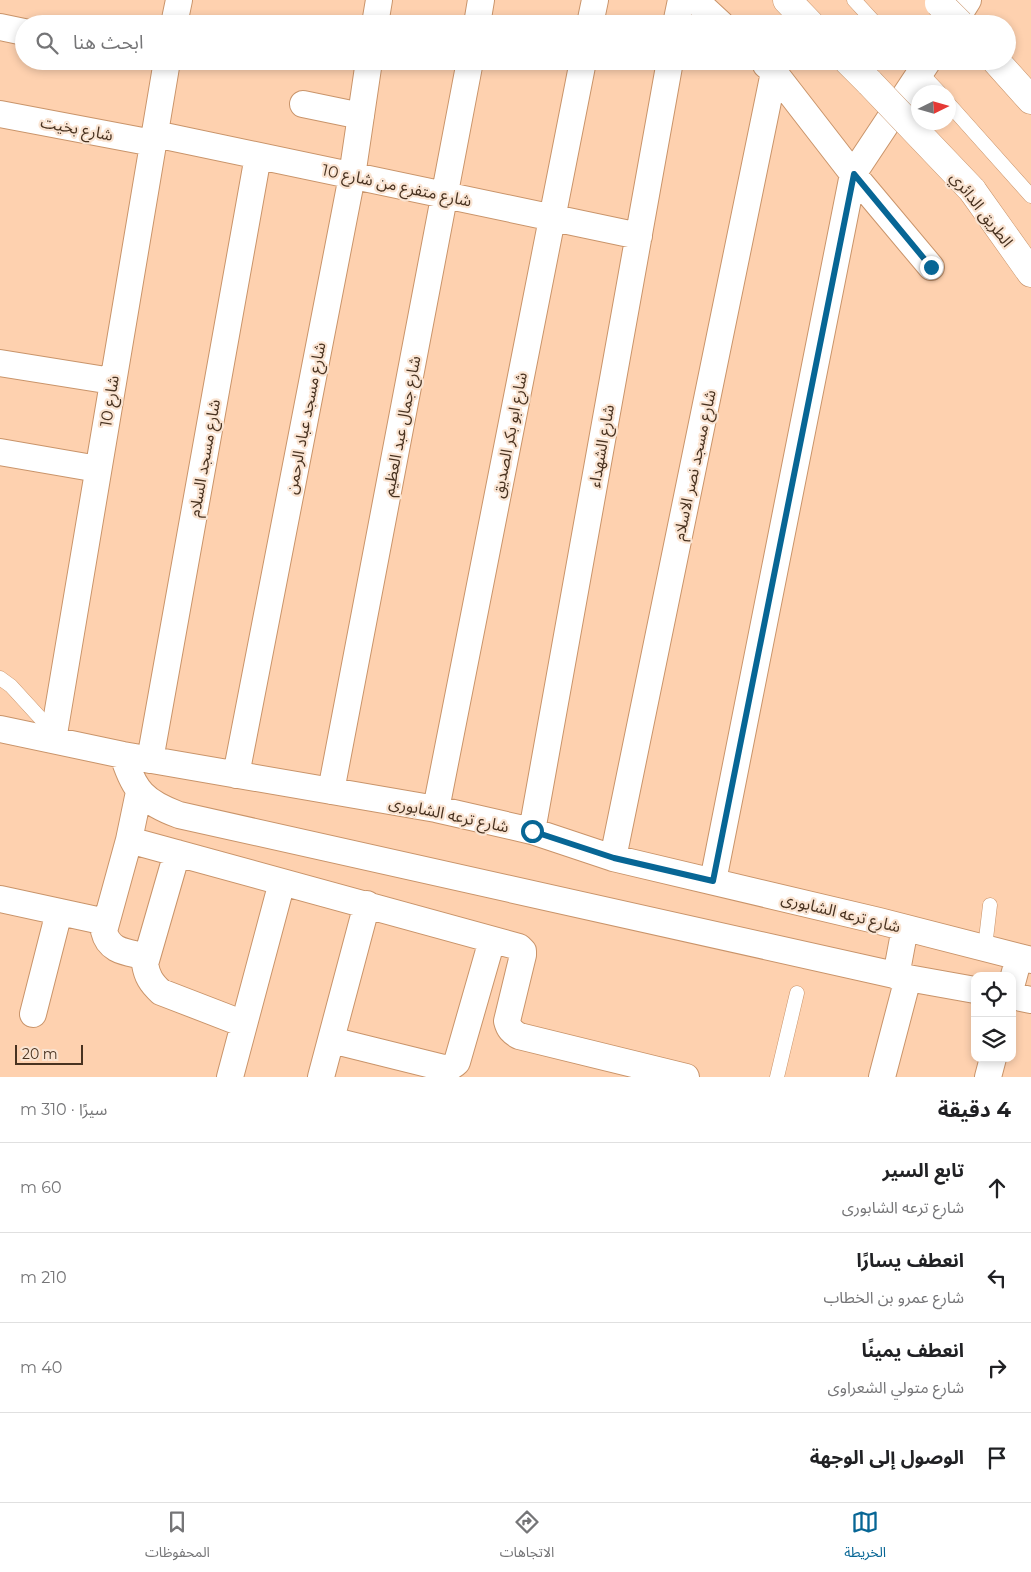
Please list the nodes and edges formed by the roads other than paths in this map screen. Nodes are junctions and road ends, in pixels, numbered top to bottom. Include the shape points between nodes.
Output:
1 (179, 0) edge
2 (379, 0) edge
3 (481, 0) edge
4 (594, 0) edge
5 (681, 0) edge
6 (695, 0) edge
7 (787, 0) edge
8 (854, 0) edge
9 (968, 0) edge
10 (943, 9) edge
11 (176, 15) edge
12 (376, 15) edge
13 (478, 15) edge
14 (592, 15) edge
15 (678, 15) edge
16 (711, 15) edge
17 (801, 15) edge
18 (868, 15) edge
19 (0, 27) edge
20 (15, 30) edge
21 (165, 70) edge
22 (368, 70) edge
23 (468, 70) edge
24 (581, 70) edge
25 (668, 70) edge
26 (767, 70) edge
27 (770, 70) edge
28 (857, 70) edge
29 (918, 70) edge
30 (922, 70) edge
31 (1004, 70) edge
32 (932, 85) edge
33 (1031, 100) edge
34 (303, 104) dead end
35 (956, 111) edge
36 (0, 114) edge
37 (361, 116) junction
38 (154, 138) junction
39 (258, 156) junction
40 (854, 174) junction
41 (352, 176) junction
42 (444, 195) junction
43 (1031, 196) edge
44 (552, 218) junction
45 (639, 236) junction
46 (931, 267) dead end
47 (1031, 273) edge
48 (0, 364) edge
49 (112, 381) junction
50 (0, 452) edge
51 (98, 469) junction
52 (0, 678) edge
53 (0, 729) edge
54 (53, 737) junction
55 (123, 755) junction
56 (150, 760) junction
57 (236, 775) junction
58 (331, 791) junction
59 (139, 792) junction
60 (436, 809) junction
61 (532, 831) junction
62 (128, 840) junction
63 (177, 853) junction
64 (614, 858) junction
65 (713, 881) junction
66 (282, 882) junction
67 (0, 900) edge
68 (367, 904) junction
69 (990, 905) dead end
70 (59, 912) junction
71 (106, 922) junction
72 (905, 928) junction
73 (492, 940) junction
74 (985, 947) junction
75 (148, 957) junction
76 (1025, 958) edge
77 (1016, 975) edge
78 (902, 977) junction
79 (971, 989) edge
80 (797, 993) dead end
81 (1016, 997) edge
82 (1031, 1000) edge
83 (34, 1014) dead end
84 (244, 1024) junction
85 (331, 1040) junction
86 (992, 1062) edge
87 (230, 1077) edge
88 (321, 1077) edge
89 (686, 1077) edge
90 (777, 1077) edge
91 (882, 1077) edge
92 (988, 1077) edge

1 - 11 street
2 - 12 street
3 - 13 street
4 - 14 street
5 - 15 street
6 - 16 street
7 - 17 highway
8 - 18 lane
9 - 10 street
19 - 20 street
21 - 38 street, شارع 10
22 - 37 street, شارع مسجد عباد الرحمن
23 - 42 street, شارع جمال عبد العظيم
24 - 44 street, شارع ابو بكر الصديق
25 - 45 street, شارع الشهداء
26 - 64 street, شارع مسجد نصر الاسلام
27 - 40 street
28 - 47 highway, الطريق الدائري, bridge via 972,190
29 - 32 lane
30 - 40 street
31 - 33 highway
34 - 37 street
35 - 43 lane
36 - 38 street, شارع بخيت
37 - 41 street, شارع مسجد عباد الرحمن
38 - 39 street, شارع متفرع من شارع 10
38 - 49 street, شارع 10
39 - 41 street, شارع متفرع من شارع 10
39 - 56 street, شارع مسجد السلام
40 - 46 street
40 - 65 street
41 - 42 street, شارع متفرع من شارع 10
41 - 57 street, شارع مسجد عباد الرحمن
42 - 44 street, شارع متفرع من شارع 10
42 - 58 street, شارع جمال عبد العظيم
44 - 45 street, شارع متفرع من شارع 10
44 - 60 street, شارع ابو بكر الصديق
45 - 61 street, شارع الشهداء
48 - 49 street
49 - 51 street, شارع 10
50 - 51 street
51 - 54 street, شارع 10
52 - 54 lane via 11,686
53 - 54 street, شارع ترعه الشابورى
54 - 55 street, شارع ترعه الشابورى
55 - 56 street, شارع ترعه الشابورى
55 - 59 street
56 - 57 street, شارع ترعه الشابورى
57 - 58 street, شارع ترعه الشابورى
58 - 60 street, شارع ترعه الشابورى
59 - 62 street
59 - 78 street via 159,808 179,815
60 - 61 street, شارع ترعه الشابورى
61 - 64 street, شارع ترعه الشابورى
62 - 63 street
62 - 71 street
63 - 66 street
63 - 75 street
64 - 65 street, شارع ترعه الشابورى
65 - 72 street, شارع ترعه الشابورى
66 - 68 street
66 - 84 street
67 - 70 street
68 - 73 street
68 - 85 street
69 - 74 lane
70 - 71 street
70 - 83 street
71 - 75 street via 106,940 112,947
72 - 74 street, شارع ترعه الشابورى
72 - 78 street
73 - 85 street via 457,1062 453,1066 440,1067
73 - 89 street via 519,947 523,953 506,1021 513,1033
74 - 76 street, شارع ترعه الشابورى
75 - 84 street via 145,964 147,975 161,992
76 - 77 street
78 - 79 street
78 - 91 street
80 - 90 lane
81 - 82 street
84 - 87 street
85 - 88 street
86 - 92 street

